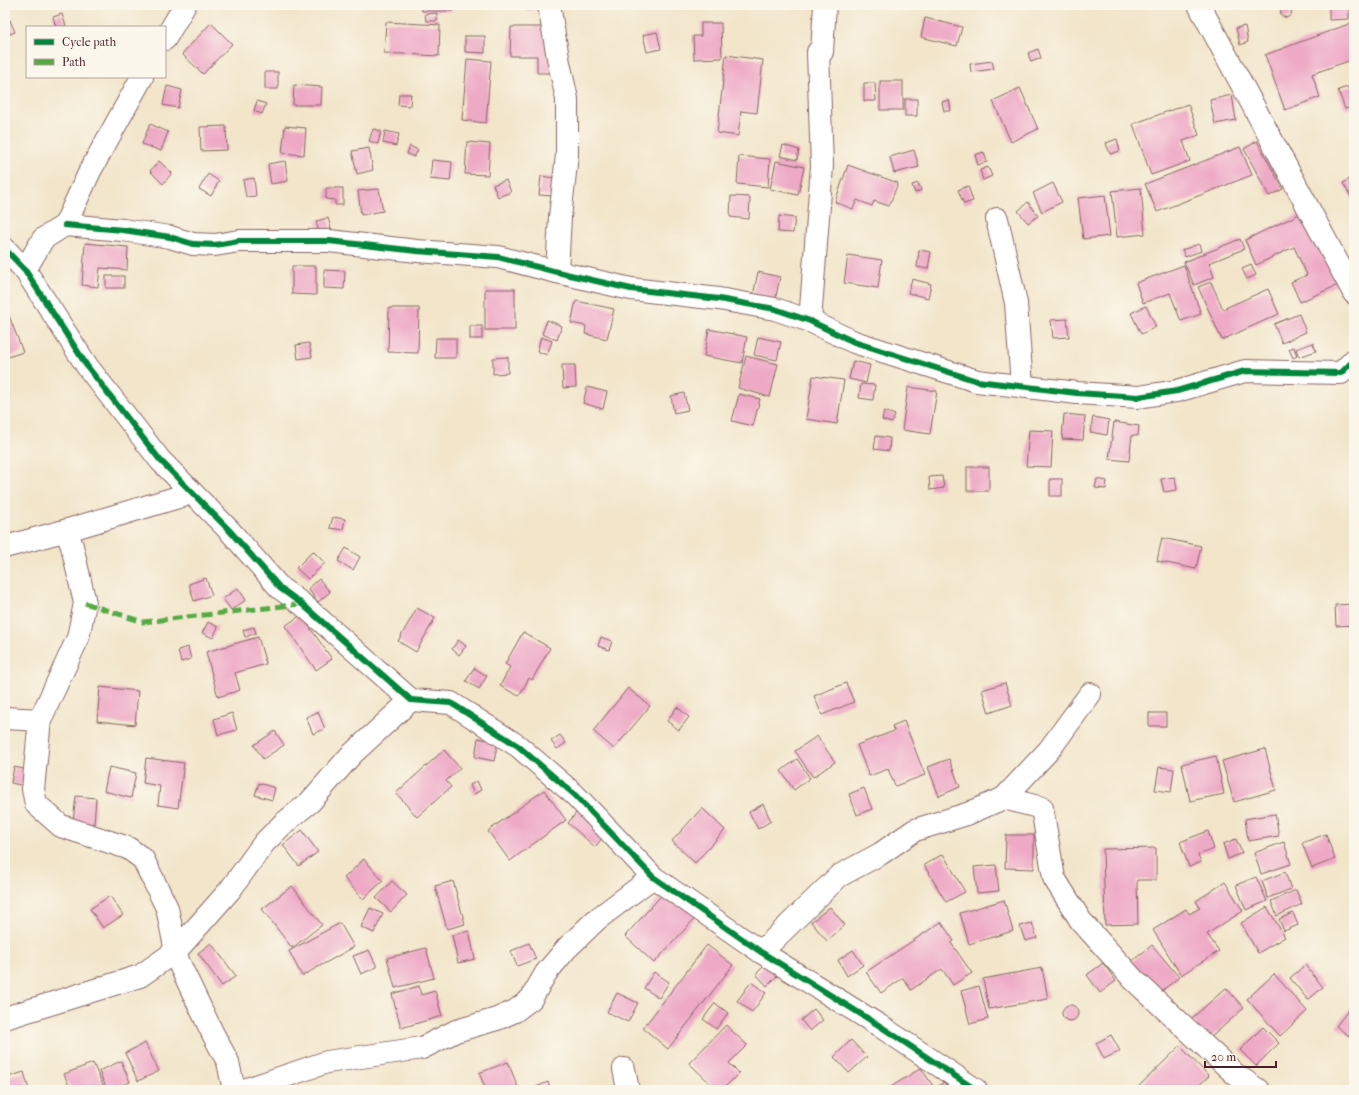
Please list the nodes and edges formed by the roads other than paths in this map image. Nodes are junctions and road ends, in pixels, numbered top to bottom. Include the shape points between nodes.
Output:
1 (185, 5) edge
2 (549, 5) edge
3 (825, 5) edge
4 (1199, 5) edge
5 (166, 37) edge
6 (141, 78) edge
7 (996, 219) dead end
8 (65, 224) junction
9 (5, 249) edge
10 (25, 270) junction
11 (557, 272) junction
12 (1354, 293) edge
13 (810, 321) junction
14 (1354, 360) edge
15 (1022, 386) junction
16 (192, 493) junction
17 (66, 531) junction
18 (5, 547) edge
19 (1090, 694) dead end
20 (411, 700) junction
21 (5, 718) edge
22 (40, 720) junction
23 (1004, 798) junction
24 (653, 877) junction
25 (176, 951) junction
26 (761, 952) junction
27 (5, 1018) edge
28 (624, 1069) dead end
29 (282, 1084) edge
30 (234, 1090) edge
31 (244, 1090) edge
32 (628, 1090) edge
33 (976, 1090) edge
34 (1258, 1090) edge

1 - 5 street
2 - 11 street via 567,99 567,155
3 - 13 street via 822,52 818,52 822,166
4 - 12 street
6 - 8 street
7 - 15 street via 1016,303
8 - 10 street via 43,239
8 - 11 street via 170,237 193,244 329,241 498,257
9 - 10 street
10 - 16 street via 87,366 160,460
11 - 13 street via 631,289 719,299 775,309
13 - 15 street via 854,342 977,381
14 - 15 street via 1341,373 1245,371 1177,391 1138,397
16 - 17 street
16 - 20 street via 229,530 280,588 302,604
17 - 18 street
17 - 22 street via 85,603 78,638
19 - 23 street via 1049,750
20 - 24 street via 451,703 518,746 575,795
20 - 25 street via 351,755 310,802 264,843 230,890
21 - 22 street
22 - 25 street via 33,789 36,804 61,826 128,848 143,859 167,908
23 - 26 street via 967,814 915,830 880,854 839,876
23 - 34 street via 1042,808 1054,878 1081,921 1134,980 1235,1074
24 - 26 street
24 - 29 street via 596,920 566,948 531,999 515,1011 456,1031 422,1048 327,1062
25 - 27 street via 140,976
25 - 30 street via 178,960 228,1062
26 - 33 street via 851,1007
28 - 32 street
29 - 31 street

